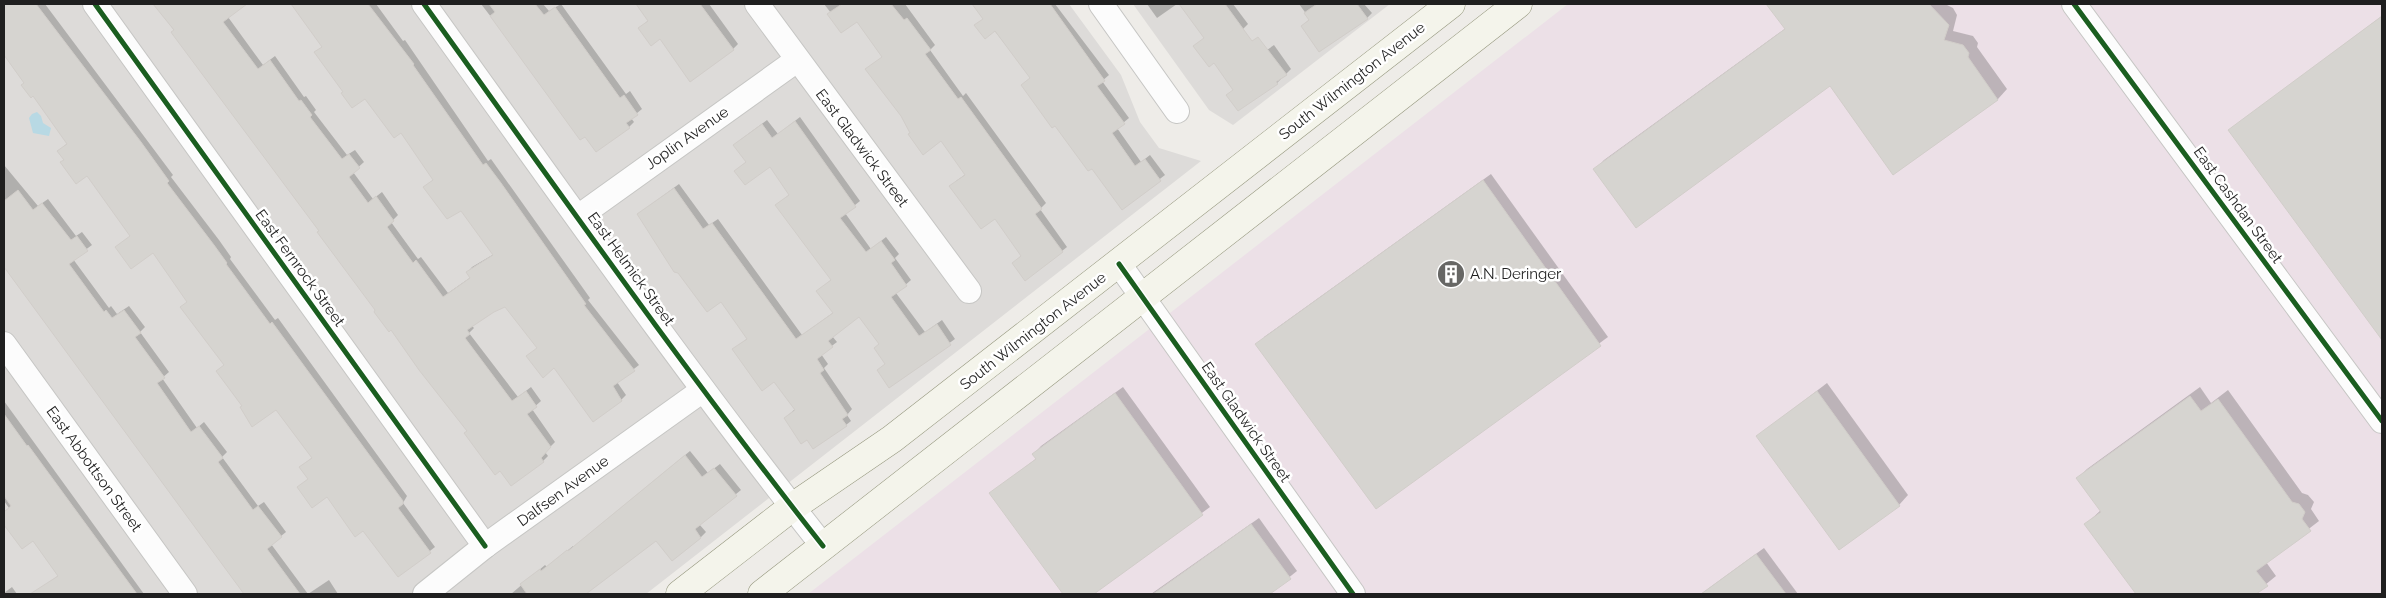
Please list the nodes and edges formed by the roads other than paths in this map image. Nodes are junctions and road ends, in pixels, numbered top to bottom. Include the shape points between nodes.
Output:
1 (95, 4) edge
2 (424, 4) edge
3 (757, 4) edge
4 (1101, 4) edge
5 (1451, 4) edge
6 (1518, 4) edge
7 (2074, 4) edge
8 (797, 60) junction
9 (1177, 111) dead end
10 (578, 217) junction
11 (1119, 264) junction
12 (969, 291) dead end
13 (1143, 298) junction
14 (4, 344) edge
15 (703, 390) junction
16 (2382, 421) edge
17 (791, 508) junction
18 (485, 546) junction
19 (823, 546) junction
20 (185, 594) edge
21 (425, 594) edge
22 (680, 594) edge
23 (762, 594) edge
24 (1353, 594) edge

1 - 18 street, East Fernrock Street
2 - 10 street, East Helmick Street
3 - 8 street, East Gladwick Street
4 - 9 street
5 - 11 main road, South Wilmington Avenue
6 - 13 main road
7 - 16 street, East Cashdan Street
8 - 10 street, Joplin Avenue
8 - 12 street, East Gladwick Street
10 - 15 street, East Helmick Street
11 - 13 street, East Gladwick Street
11 - 17 main road, South Wilmington Avenue via 892,439
13 - 19 main road
13 - 24 street, East Gladwick Street
14 - 20 street, East Abbottson Street
15 - 17 street, East Helmick Street
15 - 18 street, Dalfsen Avenue
17 - 19 street, East Helmick Street
17 - 22 main road, South Wilmington Avenue
18 - 21 street, Dalfsen Avenue
19 - 23 main road

